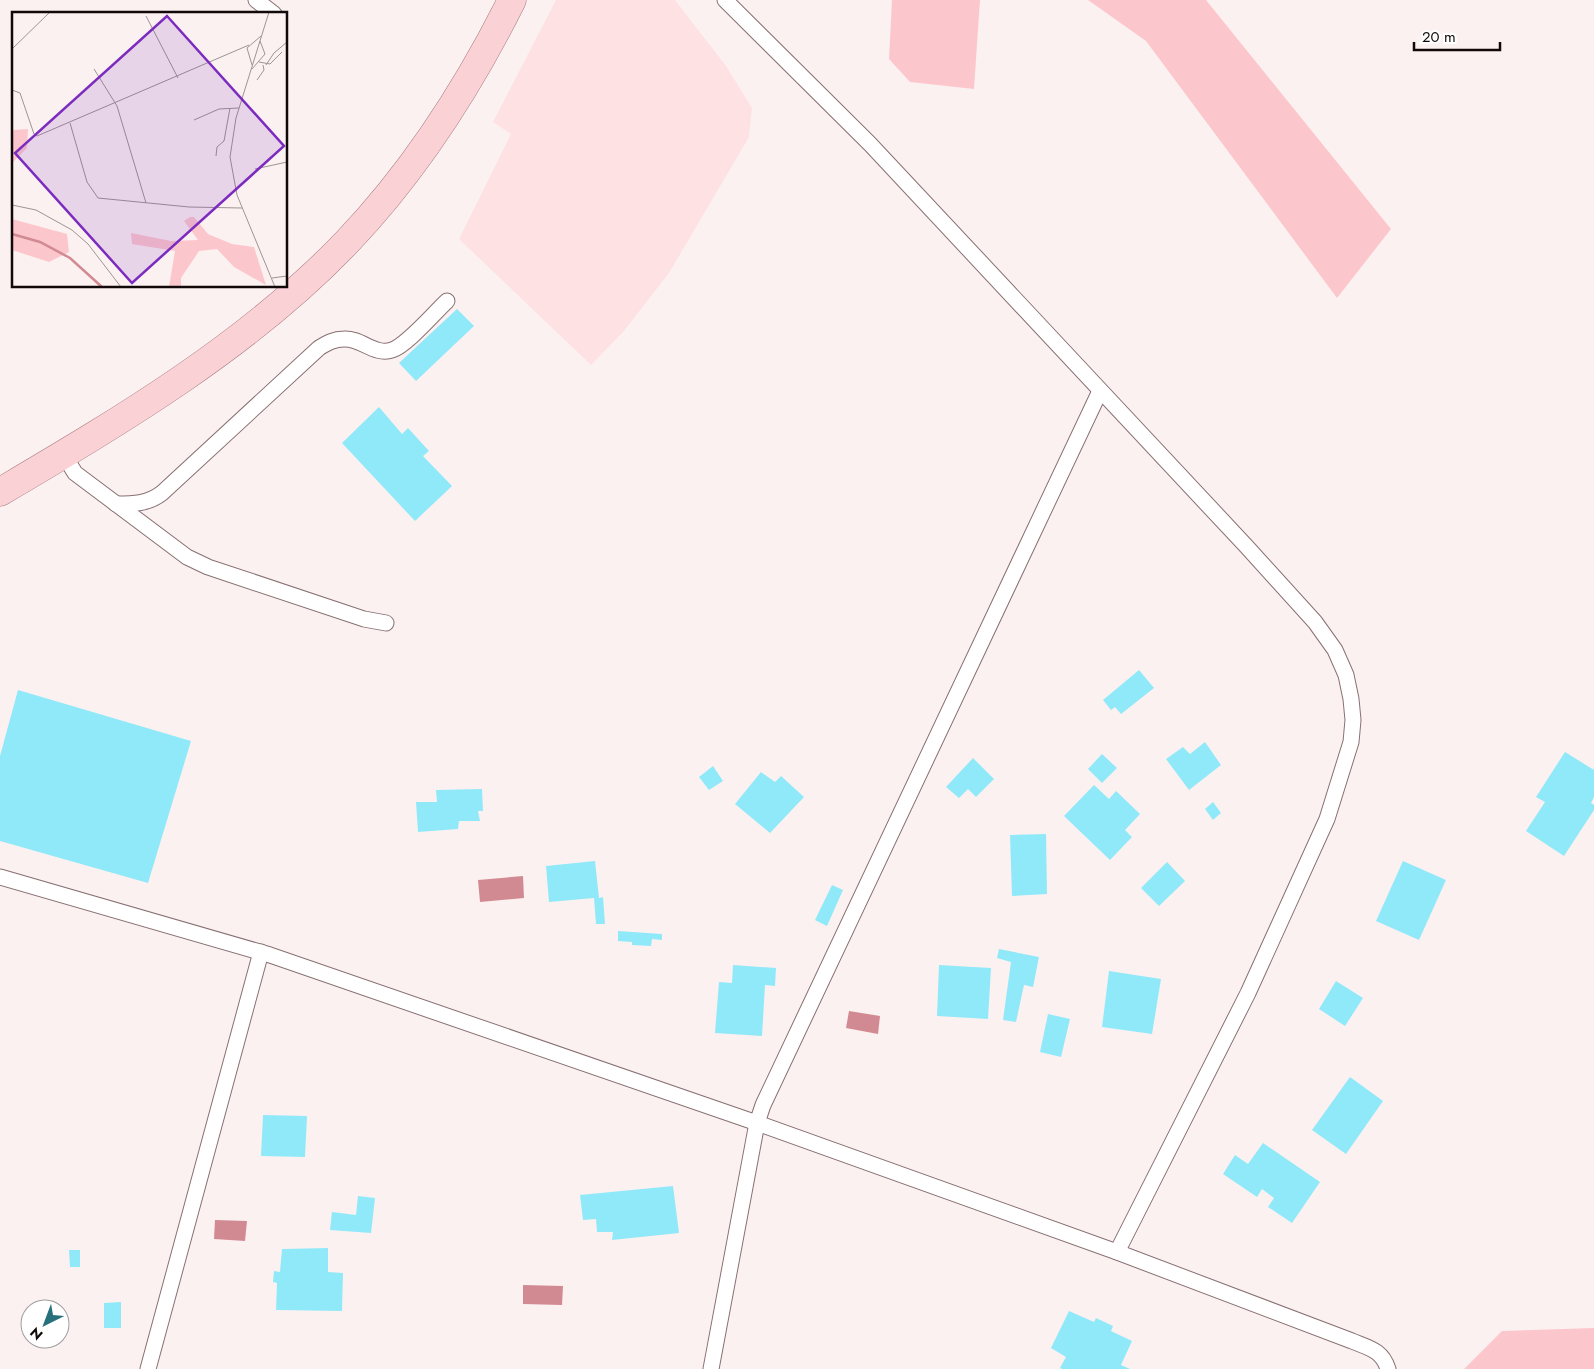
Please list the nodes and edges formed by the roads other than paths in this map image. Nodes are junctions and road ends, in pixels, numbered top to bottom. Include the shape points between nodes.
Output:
1 (256, 0) edge
2 (512, 0) edge
3 (725, 0) edge
4 (271, 12) edge
5 (447, 301) dead end
6 (1100, 391) junction
7 (64, 454) junction
8 (0, 492) edge
9 (116, 504) junction
10 (386, 624) dead end
11 (0, 877) edge
12 (260, 952) junction
13 (756, 1123) junction
14 (1117, 1252) junction
15 (148, 1369) edge
16 (711, 1369) edge
17 (1388, 1369) edge

1 - 4 lane
2 - 7 main road via 484,54 428,143 399,183 346,244 240,338 128,415
3 - 6 lane via 870,144
5 - 9 lane via 404,343 392,350 382,351 346,338 332,340 319,348 162,493 136,504
6 - 13 lane
6 - 14 lane via 1315,622 1335,650 1346,675 1353,720 1348,751 1328,819 1248,993
7 - 8 main road
7 - 9 lane via 76,473
9 - 10 lane via 187,557 208,567 364,620
11 - 12 lane
12 - 13 lane
12 - 15 lane
13 - 14 lane
13 - 16 lane
14 - 17 lane via 1374,1350 1384,1358

